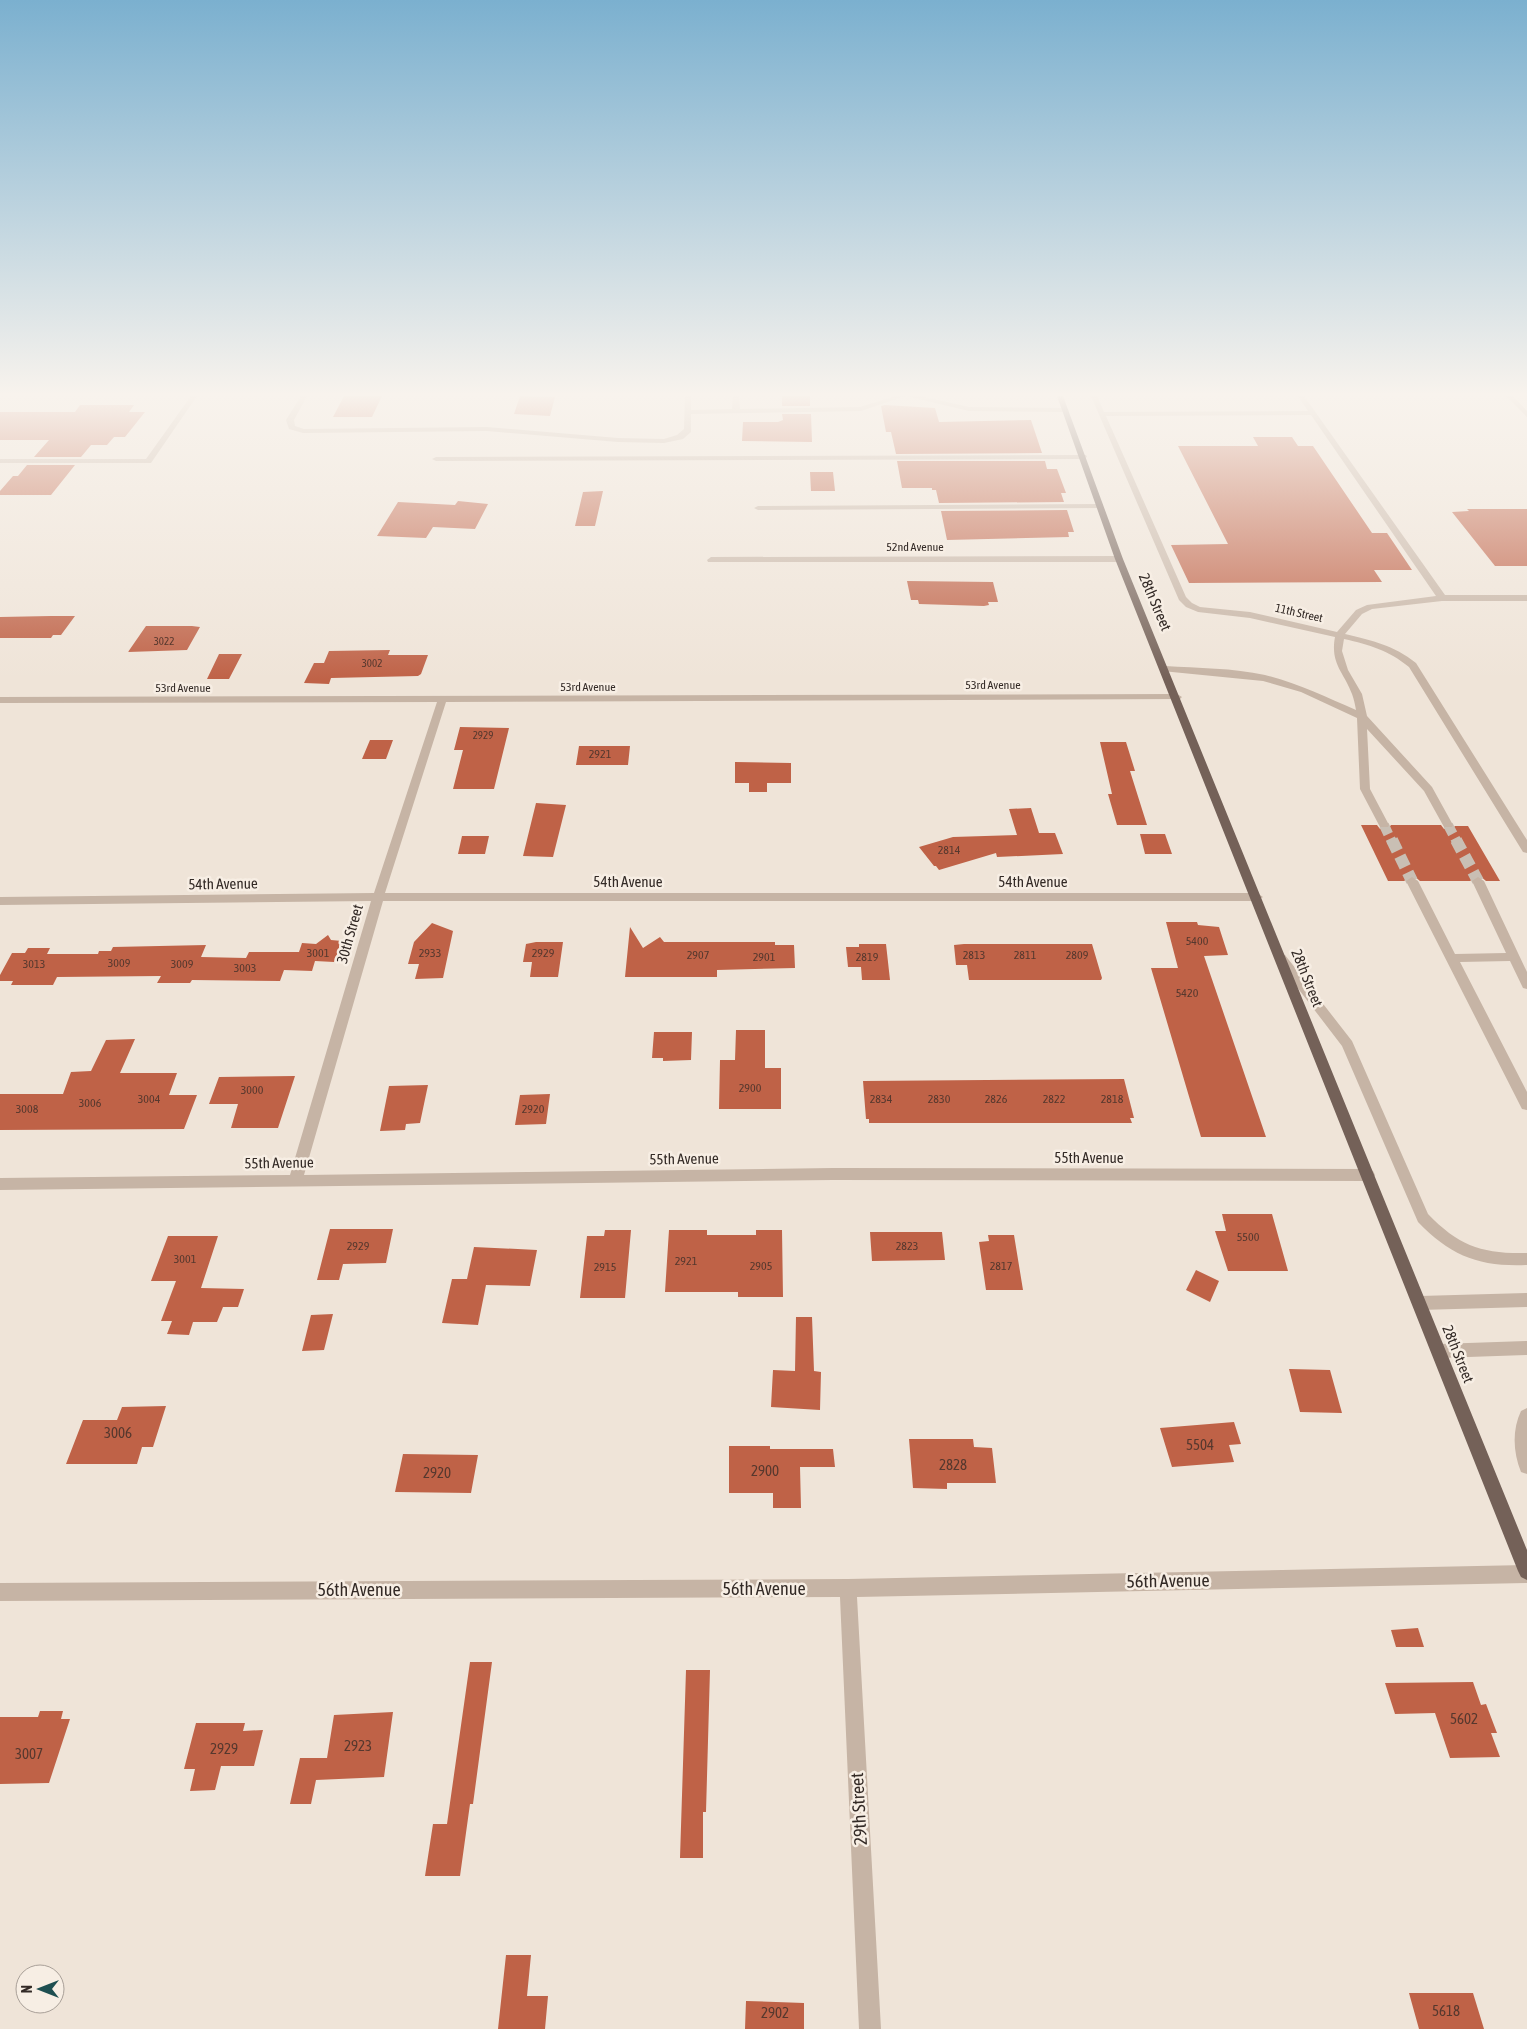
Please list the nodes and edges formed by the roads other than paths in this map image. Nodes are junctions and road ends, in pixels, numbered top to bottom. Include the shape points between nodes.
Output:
1 (1095, 491) edge
2 (1135, 491) edge
3 (1367, 491) edge
4 (1100, 506) junction
5 (758, 508) dead end
6 (1119, 558) junction
7 (711, 560) dead end
8 (1442, 598) junction
9 (1527, 598) edge
10 (1340, 635) junction
11 (1165, 669) junction
12 (1177, 697) junction
13 (0, 700) edge
14 (442, 700) junction
15 (1362, 717) junction
16 (1384, 825) tunnel mouth
17 (1448, 826) tunnel mouth
18 (1527, 849) edge
19 (1412, 881) tunnel mouth
20 (1478, 881) tunnel mouth
21 (378, 897) junction
22 (1257, 897) junction
23 (0, 901) edge
24 (1514, 957) junction
25 (1282, 958) junction
26 (1452, 958) junction
27 (1527, 985) edge
28 (1527, 1105) edge
29 (1368, 1175) junction
30 (296, 1179) junction
31 (0, 1184) edge
32 (1527, 1259) edge
33 (1527, 1300) edge
34 (1420, 1303) junction
35 (1527, 1348) edge
36 (1439, 1351) junction
37 (1527, 1416) edge
38 (1527, 1466) edge
39 (1527, 1572) edge
40 (848, 1588) junction
41 (0, 1592) edge
42 (870, 2029) edge

1 - 4 main road, 28th Street
2 - 10 street, 11th Street via 1182,598 1189,605 1211,612 1241,614
3 - 8 street
4 - 5 street
4 - 6 main road, 28th Street
6 - 7 street, 52nd Avenue
6 - 11 main road, 28th Street
8 - 9 street
8 - 10 street via 1370,607 1359,612
10 - 15 street via 1337,651 1343,670 1357,694
10 - 18 street, 11th Street via 1396,652 1413,665
11 - 12 main road, 28th Street
11 - 15 street via 1264,678 1304,690
12 - 14 street, 53rd Avenue
12 - 22 main road, 28th Street
13 - 14 street, 53rd Avenue
14 - 21 street, 30th Street
15 - 16 street via 1365,789
15 - 17 street via 1428,789
19 - 26 street
20 - 24 street
21 - 22 street, 54th Avenue
21 - 23 street, 54th Avenue
21 - 30 street, 30th Street
22 - 25 main road, 28th Street
24 - 26 street
24 - 27 street
25 - 29 main road, 28th Street
25 - 32 street via 1347,1044 1423,1218 1444,1239 1480,1255 1509,1260
26 - 28 street
29 - 30 street, 55th Avenue via 833,1174
29 - 34 main road, 28th Street
30 - 31 street, 55th Avenue
33 - 34 street
34 - 36 main road, 28th Street
35 - 36 street
36 - 39 main road, 28th Street
37 - 38 street via 1523,1423 1523,1444
39 - 40 street, 56th Avenue
40 - 41 street, 56th Avenue
40 - 42 street, 29th Street

